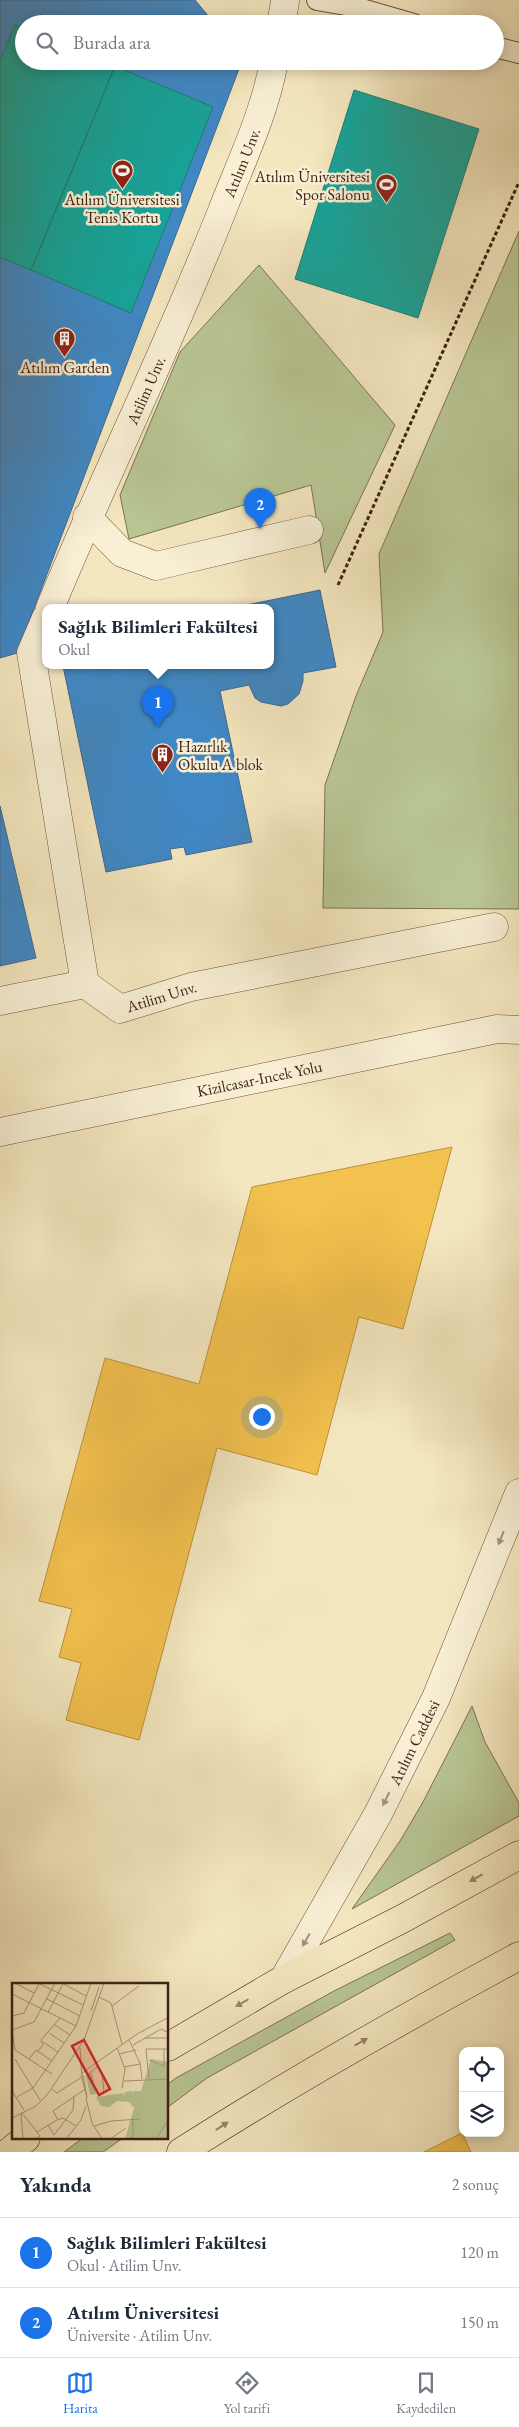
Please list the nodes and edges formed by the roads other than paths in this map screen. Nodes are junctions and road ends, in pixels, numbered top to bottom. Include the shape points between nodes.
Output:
1 (317, 0) edge
2 (282, 9) edge
3 (382, 15) edge
4 (504, 49) edge
5 (519, 53) edge
6 (273, 70) edge
7 (202, 262) joint
8 (87, 517) junction
9 (309, 530) dead end
10 (52, 604) edge
11 (42, 627) edge
12 (494, 927) dead end
13 (85, 984) junction
14 (0, 1001) edge
15 (519, 1030) edge
16 (0, 1132) edge
17 (519, 1493) edge
18 (519, 1855) edge
19 (519, 1956) edge
20 (284, 1979) junction
21 (169, 2046) edge
22 (24, 2140) edge
23 (9, 2152) edge
24 (181, 2152) edge

1 - 2 lane
1 - 3 lane
4 - 5 lane
6 - 7 street, Atılım Unv. via 269,92
7 - 8 street, Atilim Unv.
8 - 9 street via 122,553 156,566
8 - 10 street, Atilim Unv.
11 - 13 street via 31,653
12 - 13 street, Atilim Unv. via 191,987 120,1009
13 - 14 street
15 - 16 street, Kizilcasar-Incek Yolu via 497,1029
17 -> 20 street, Atılım Caddesi via 436,1698 378,1814
18 -> 20 main road
24 -> 19 main road via 356,2045
20 -> 21 main road
22 - 23 main road

